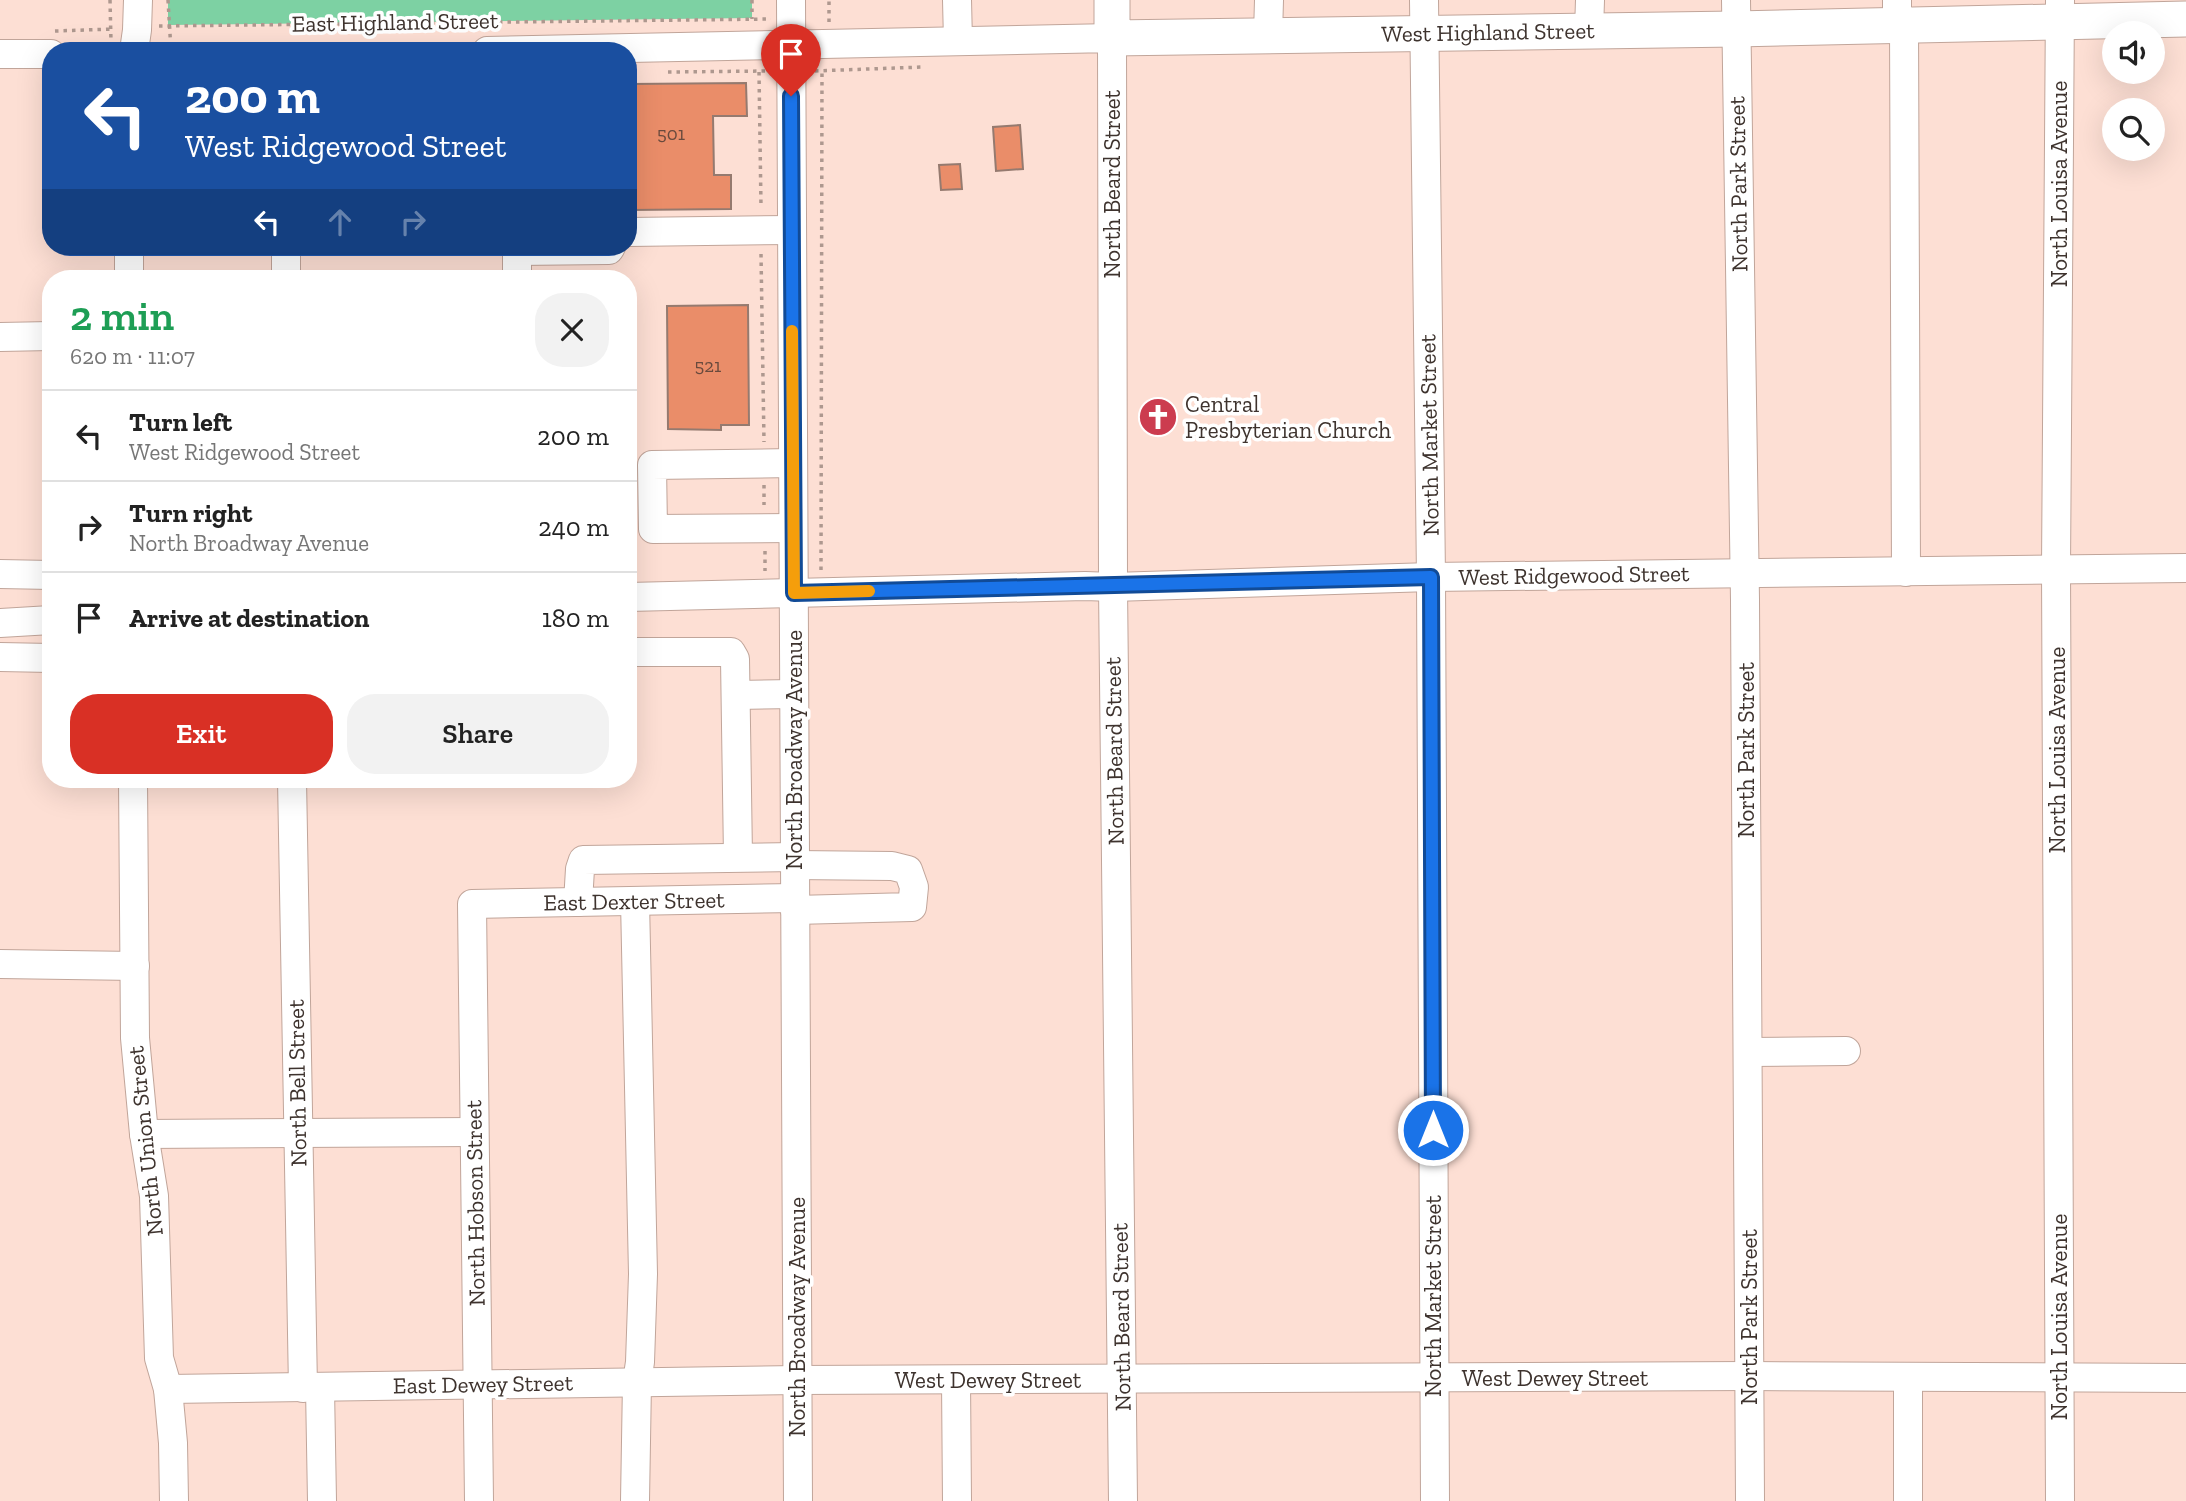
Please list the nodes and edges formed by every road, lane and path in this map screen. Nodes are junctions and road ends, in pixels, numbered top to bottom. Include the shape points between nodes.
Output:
1 (110, 0) edge
2 (138, 0) edge
3 (168, 0) edge
4 (752, 0) edge
5 (829, 0) edge
6 (957, 0) edge
7 (1112, 0) edge
8 (1269, 0) edge
9 (2060, 10) edge
10 (1900, 12) edge
11 (1736, 14) edge
12 (1590, 15) edge
13 (1424, 16) edge
14 (2186, 19) edge
15 (168, 25) junction
16 (791, 34) edge
17 (1268, 35) junction
18 (127, 37) edge
19 (1112, 38) junction
20 (958, 41) junction
21 (53, 42) edge
22 (170, 42) edge
23 (42, 44) edge
24 (827, 44) junction
25 (755, 45) junction
26 (637, 47) edge
27 (0, 54) edge
28 (667, 72) dead end
29 (761, 230) junction
30 (792, 230) junction
31 (637, 232) edge
32 (548, 256) edge
33 (517, 259) edge
34 (42, 336) edge
35 (1, 337) edge
36 (764, 463) junction
37 (793, 463) junction
38 (765, 528) junction
39 (793, 528) junction
40 (2186, 568) edge
41 (2056, 569) junction
42 (821, 570) dead end
43 (765, 571) dead end
44 (1906, 572) junction
45 (1744, 573) junction
46 (0, 574) edge
47 (42, 575) edge
48 (1431, 577) junction
49 (1113, 587) junction
50 (794, 593) junction
51 (637, 597) edge
52 (42, 621) edge
53 (0, 623) edge
54 (637, 652) edge
55 (0, 657) edge
56 (42, 658) edge
57 (794, 694) junction
58 (737, 695) junction
59 (133, 788) edge
60 (292, 788) edge
61 (738, 857) junction
62 (795, 861) junction
63 (635, 901) junction
64 (578, 902) junction
65 (472, 904) joint
66 (795, 904) junction
67 (0, 964) edge
68 (135, 966) junction
69 (1846, 1051) dead end
70 (1748, 1052) junction
71 (474, 1132) junction
72 (298, 1133) junction
73 (144, 1134) junction
74 (1750, 1376) junction
75 (2059, 1377) junction
76 (1433, 1378) junction
77 (1908, 1378) junction
78 (2186, 1378) edge
79 (1122, 1379) junction
80 (797, 1380) junction
81 (956, 1380) junction
82 (637, 1381) junction
83 (479, 1383) junction
84 (312, 1388) junction
85 (168, 1389) junction
86 (174, 1501) edge
87 (322, 1501) edge
88 (479, 1501) edge
89 (635, 1501) edge
90 (798, 1501) edge
91 (957, 1501) edge
92 (1123, 1501) edge
93 (1435, 1501) edge
94 (1750, 1501) edge
95 (1908, 1501) edge
96 (2060, 1501) edge

1 - 18 path
2 - 18 street
3 - 15 path
4 - 25 path
5 - 24 path
6 - 20 street
7 - 19 main road, North Beard Street
8 - 17 street
9 - 10 main road, West Highland Street
9 - 14 main road, West Highland Street
9 - 41 street, North Louisa Avenue
10 - 11 main road, West Highland Street
10 - 44 street
11 - 12 main road, West Highland Street
11 - 45 street, North Park Street
12 - 13 main road, West Highland Street
13 - 17 main road, West Highland Street
13 - 48 street, North Market Street
15 - 18 path, East Highland Street
15 - 22 path
15 - 25 path, East Highland Street
16 - 24 street, West Highland Street
16 - 25 street, East Highland Street
16 - 25 path, East Highland Street
16 - 25 path, East Highland Street
16 - 30 street, North Broadway Avenue
17 - 19 main road, West Highland Street
18 - 21 path, East Highland Street
19 - 20 street, West Highland Street
19 - 49 street, North Beard Street
20 - 24 street, West Highland Street
23 - 27 street
24 - 42 path via 822,71
25 - 26 street, East Highland Street
25 - 28 path, East Highland Street
25 - 29 path
29 - 30 street
29 - 31 street
29 - 36 path
30 - 37 street, North Broadway Avenue
32 - 33 street
34 - 35 street
36 - 37 street
36 - 38 path
36 - 38 street via 652,465 653,529
37 - 39 street, North Broadway Avenue
38 - 39 street
38 - 43 path
39 - 50 street, North Broadway Avenue
40 - 41 street, West Ridgewood Street
41 - 44 street, West Ridgewood Street
41 - 75 street, North Louisa Avenue
44 - 45 street, West Ridgewood Street
45 - 48 street, West Ridgewood Street
45 - 70 street, North Park Street
46 - 47 street
48 - 49 street, West Ridgewood Street
48 - 76 street, North Market Street
49 - 50 street, West Ridgewood Street
49 - 79 street, North Beard Street
50 - 51 street, West Ridgewood Street
50 - 57 street, North Broadway Avenue
52 - 53 street
54 - 58 street via 731,652
55 - 56 street
57 - 58 street
57 - 62 street, North Broadway Avenue
58 - 61 street
59 - 68 street, North Union Street
60 - 72 street, North Bell Street
61 - 62 street
61 - 64 street via 583,860
62 - 66 street, North Broadway Avenue
62 - 66 street, East Dexter Street via 892,866 908,870 914,887 912,906
63 - 64 street, East Dexter Street
63 - 66 street, East Dexter Street
63 - 82 street via 643,1274
64 - 65 street, East Dexter Street
65 - 71 street, North Hobson Street
66 - 80 street, North Broadway Avenue
67 - 68 street
68 - 73 street, North Union Street via 135,1038
69 - 70 street
70 - 74 street, North Park Street
71 - 72 street
71 - 83 street, North Hobson Street
72 - 73 street
72 - 84 street, North Bell Street
73 - 85 street, North Union Street via 155,1196 159,1358
74 - 76 street, West Dewey Street
74 - 77 street, West Dewey Street
74 - 94 street, North Park Street
75 - 77 street, West Dewey Street
75 - 78 street, West Dewey Street
75 - 96 street, North Louisa Avenue
76 - 79 street, West Dewey Street
76 - 93 street, North Market Street
77 - 95 street
79 - 81 street, West Dewey Street
79 - 92 street, North Beard Street
80 - 81 street, West Dewey Street
80 - 82 street, East Dewey Street
80 - 90 street, North Broadway Avenue
81 - 91 street
82 - 83 street, East Dewey Street
82 - 89 street
83 - 84 street, East Dewey Street
83 - 88 street, North Hobson Street
84 - 85 street, East Dewey Street
84 - 87 street, North Bell Street
85 - 86 street, North Union Street

